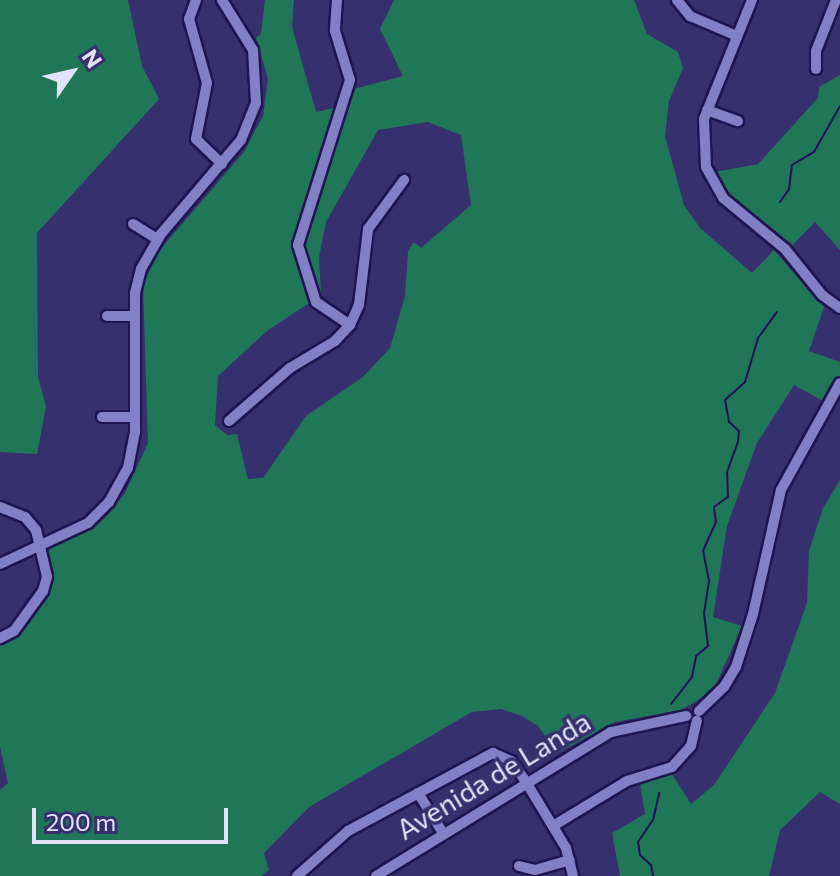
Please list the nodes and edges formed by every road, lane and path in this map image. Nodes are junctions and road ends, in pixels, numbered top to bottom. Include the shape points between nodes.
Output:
1 (196, 0) edge
2 (222, 0) edge
3 (337, 0) edge
4 (677, 0) edge
5 (752, 0) edge
6 (836, 0) edge
7 (737, 36) junction
8 (816, 69) dead end
9 (707, 110) junction
10 (738, 121) dead end
11 (222, 164) junction
12 (404, 180) dead end
13 (133, 224) dead end
14 (154, 238) junction
15 (840, 308) edge
16 (107, 316) dead end
17 (132, 316) junction
18 (350, 325) junction
19 (840, 383) edge
20 (102, 417) dead end
21 (132, 417) junction
22 (229, 421) dead end
23 (0, 507) edge
24 (40, 543) junction
25 (0, 557) edge
26 (0, 564) edge
27 (0, 638) edge
28 (694, 716) junction
29 (526, 782) junction
30 (418, 793) junction
31 (553, 826) junction
32 (443, 833) junction
33 (570, 860) junction
34 (519, 866) dead end
35 (297, 876) edge
36 (376, 876) edge
37 (573, 876) edge

1 - 11 street via 189,19 208,90 196,139
2 - 11 street via 248,37 257,75 246,129
3 - 18 street via 335,31 350,70 348,90 298,245 316,302
4 - 7 street via 690,16
5 - 7 street
6 - 8 street via 816,51
7 - 9 street
9 - 10 street
9 - 15 street via 703,154 716,188
11 - 14 street
12 - 18 street via 368,229 359,305
13 - 14 street
14 - 17 street via 138,279
16 - 17 street
17 - 21 street
18 - 22 street
19 - 28 street via 781,490 736,667
20 - 21 street
21 - 24 street via 132,456 109,502 78,529
23 - 24 street via 25,517
24 - 25 street
24 - 26 street
24 - 27 street via 47,577 43,591 14,631
28 - 29 street, Avenida de Landa via 611,732
28 - 31 street via 691,746 672,767 627,781
29 - 30 street via 508,758 490,753
29 - 31 street
29 - 32 street, Avenida de Landa
30 - 32 street
30 - 35 street via 348,831
31 - 33 street
32 - 36 street, Avenida de Landa
33 - 34 street via 535,870
33 - 37 street

